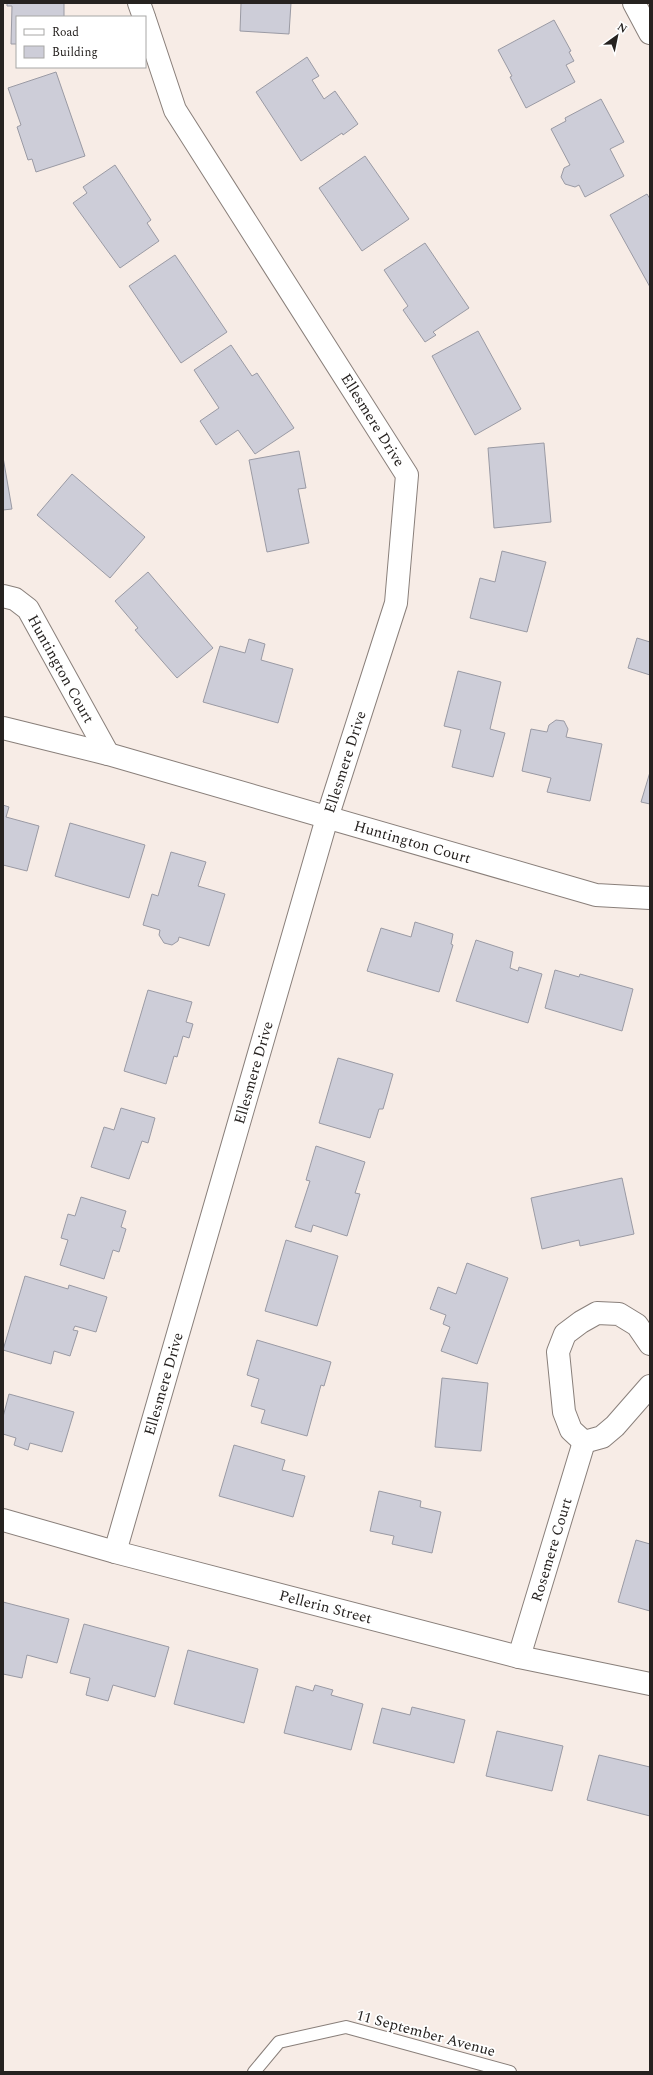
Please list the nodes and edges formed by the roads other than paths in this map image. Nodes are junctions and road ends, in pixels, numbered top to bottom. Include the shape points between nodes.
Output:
1 (139, 3) edge
2 (634, 3) edge
3 (144, 16) edge
4 (146, 23) edge
5 (650, 33) edge
6 (3, 596) edge
7 (3, 728) edge
8 (108, 754) junction
9 (327, 818) junction
10 (650, 898) edge
11 (650, 1344) edge
12 (650, 1386) edge
13 (584, 1442) junction
14 (3, 1520) edge
15 (115, 1552) junction
16 (519, 1657) junction
17 (650, 1684) edge
18 (254, 2072) edge
19 (510, 2072) edge

1 - 3 street
2 - 5 street
4 - 9 street, Ellesmere Drive via 175,110 407,475 396,603
6 - 8 street, Huntington Court via 15,599 28,609
7 - 8 street, Huntington Court
8 - 9 street, Huntington Court
9 - 10 street, Huntington Court via 596,894
9 - 15 street, Ellesmere Drive
11 - 13 street via 637,1325 619,1314 597,1313 566,1334 558,1352 564,1412 571,1430
12 - 13 street via 615,1426 602,1437
13 - 16 street, Rosemere Court
14 - 15 street, Pellerin Street
15 - 16 street, Pellerin Street
16 - 17 street, Pellerin Street
18 - 19 lane, 11 September Avenue via 279,2042 346,2027

